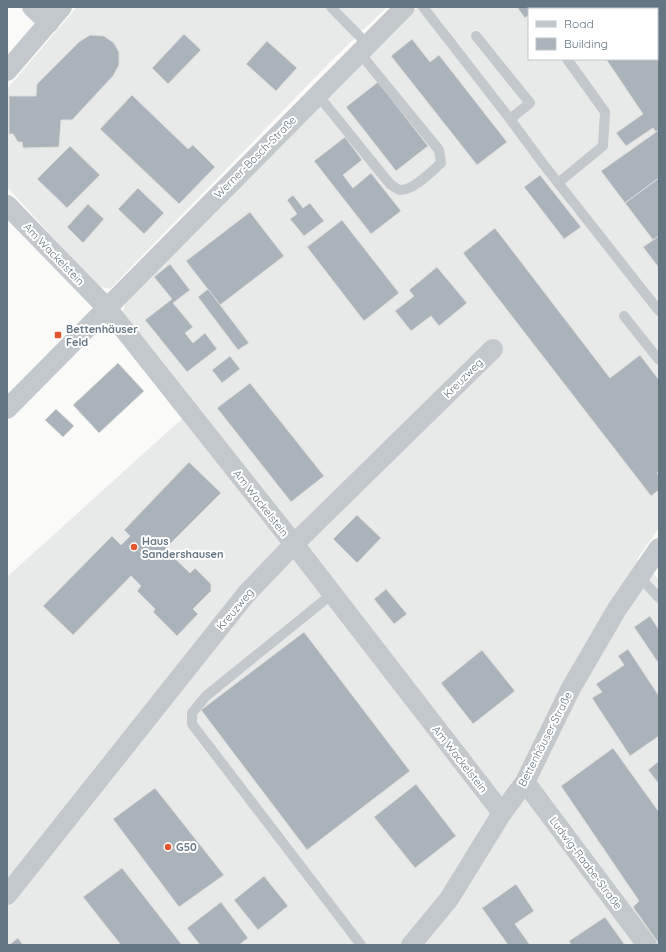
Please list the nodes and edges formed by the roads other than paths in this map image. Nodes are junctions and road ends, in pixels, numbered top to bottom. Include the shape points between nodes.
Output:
1 (32, 7) edge
2 (62, 7) edge
3 (331, 7) edge
4 (404, 7) edge
5 (423, 7) edge
6 (49, 23) junction
7 (476, 36) dead end
8 (363, 48) junction
9 (568, 60) edge
10 (7, 71) edge
11 (317, 94) junction
12 (510, 119) junction
13 (558, 183) junction
14 (7, 205) edge
15 (107, 308) junction
16 (659, 311) edge
17 (624, 316) dead end
18 (493, 348) dead end
19 (659, 360) edge
20 (7, 409) edge
21 (294, 544) junction
22 (659, 548) edge
23 (640, 576) junction
24 (332, 594) junction
25 (659, 598) edge
26 (524, 782) junction
27 (502, 813) junction
28 (7, 895) edge
29 (361, 945) edge
30 (410, 945) edge
31 (646, 945) edge

1 - 6 street
2 - 6 street
3 - 8 lane
4 - 8 street, Werner-Bosch-Straße
5 - 12 lane
6 - 10 street
7 - 12 lane via 530,103
8 - 11 street, Werner-Bosch-Straße
8 - 11 lane via 438,150 441,163 420,182 398,190 390,184
9 - 13 lane via 606,112 603,146
11 - 15 street, Werner-Bosch-Straße
12 - 13 lane
13 - 16 lane
14 - 15 street, Am Wackelstein
15 - 20 street, Werner-Bosch-Straße
15 - 21 street, Am Wackelstein
17 - 19 lane
18 - 21 street, Kreuzweg
21 - 24 street, Am Wackelstein
21 - 28 street, Kreuzweg via 247,593
22 - 23 street, Bettenhäuser Straße
23 - 25 lane
23 - 26 street, Bettenhäuser Straße via 616,609 571,688
24 - 27 street, Am Wackelstein
24 - 29 lane via 206,696 192,713 192,724
26 - 27 street, Bettenhäuser Straße
26 - 31 street, Ludwig-Raabe-Straße
27 - 30 street, Bettenhäuser Straße via 449,899

